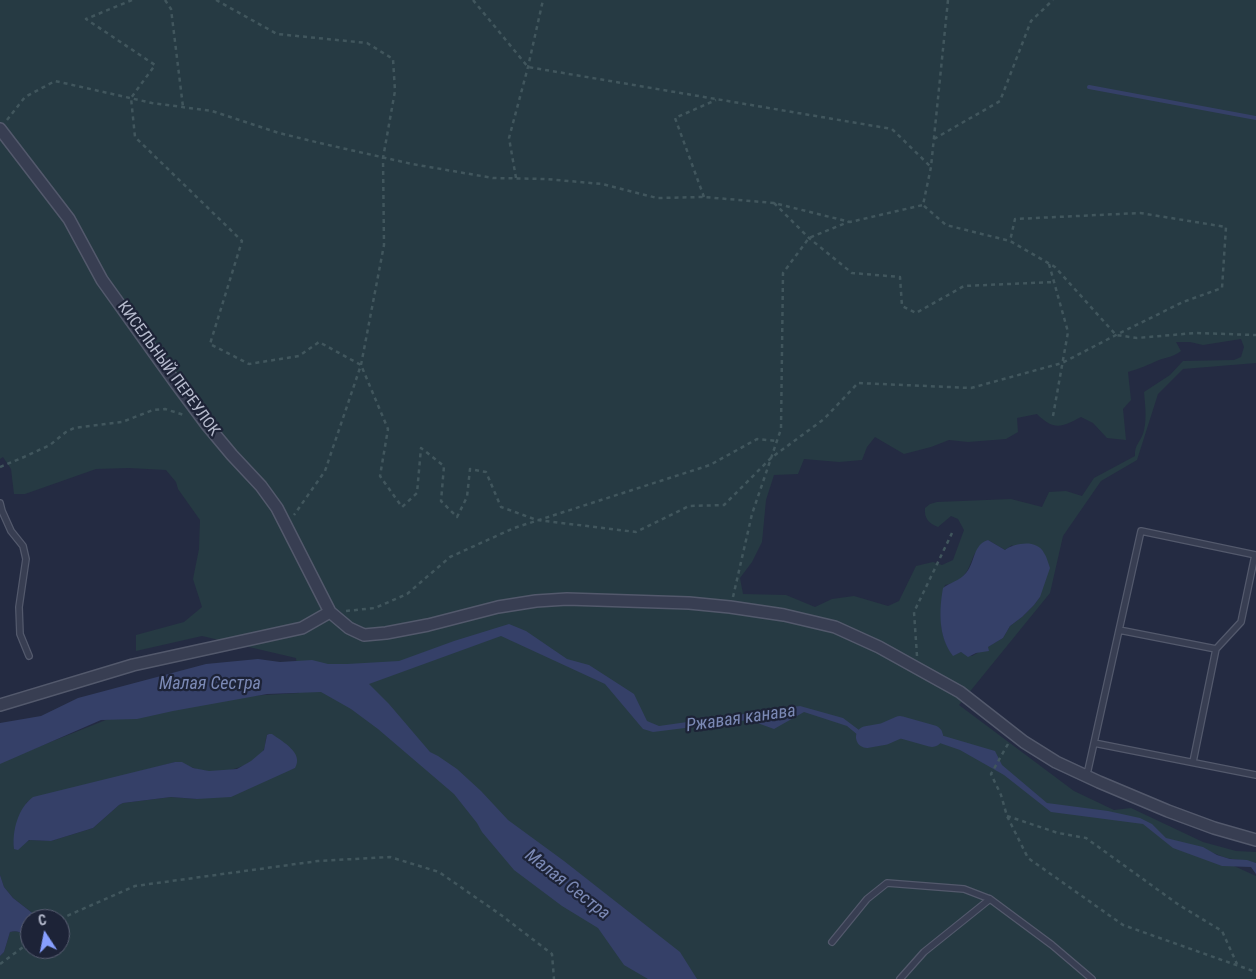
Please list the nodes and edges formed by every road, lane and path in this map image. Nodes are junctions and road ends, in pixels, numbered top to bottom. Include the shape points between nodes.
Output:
1 (132, 0) edge
2 (165, 0) edge
3 (216, 0) edge
4 (473, 0) edge
5 (543, 0) edge
6 (948, 0) edge
7 (1054, 0) edge
8 (528, 68) junction
9 (131, 98) junction
10 (718, 100) junction
11 (184, 107) junction
12 (3, 124) edge
13 (934, 139) junction
14 (383, 158) junction
15 (931, 167) junction
16 (516, 178) junction
17 (704, 197) junction
18 (774, 203) junction
19 (923, 205) junction
20 (850, 222) junction
21 (809, 238) junction
22 (1010, 241) junction
23 (1049, 264) junction
24 (1054, 282) junction
25 (1116, 335) junction
26 (1256, 335) edge
27 (1062, 364) junction
28 (361, 365) junction
29 (1052, 416) dead end
30 (202, 419) junction
31 (777, 441) junction
32 (771, 458) junction
33 (0, 467) edge
34 (0, 503) edge
35 (537, 520) junction
36 (286, 526) junction
37 (952, 533) dead end
38 (1255, 555) edge
39 (730, 607) junction
40 (330, 612) junction
41 (1119, 630) junction
42 (1216, 649) junction
43 (29, 656) dead end
44 (918, 668) junction
45 (0, 705) edge
46 (1014, 734) junction
47 (1094, 743) junction
48 (1193, 762) junction
49 (1084, 775) junction
50 (1256, 775) edge
51 (1007, 816) junction
52 (1256, 840) edge
53 (990, 899) junction
54 (70, 915) edge
55 (832, 942) dead end
56 (20, 949) edge
57 (0, 964) edge
58 (1238, 965) junction
59 (1256, 972) edge
60 (554, 979) edge
61 (900, 979) edge
62 (1092, 979) edge

1 - 9 path via 86,19 154,65
2 - 11 path via 171,9
3 - 14 path via 277,34 367,42 393,59 395,91
4 - 8 path
5 - 8 path
6 - 13 path
7 - 13 path via 1031,21 1000,101
8 - 10 path
8 - 16 path via 509,138
9 - 11 path
9 - 12 path via 55,81 25,97
9 - 28 path via 135,137 242,241 210,344 248,364 299,356 319,342
10 - 15 path via 892,129
10 - 17 path via 675,118
11 - 14 path via 212,111 279,133
12 - 30 street, КИСЕЛЬНЫЙ ПЕРЕУЛОК via 69,219 102,280
13 - 15 path
14 - 16 path via 493,178
14 - 28 path via 384,245
15 - 19 path
16 - 17 path via 602,184 657,198
17 - 18 path
18 - 20 path
18 - 21 path
19 - 20 path
19 - 22 path via 946,225
20 - 21 path
21 - 24 path via 852,273 900,277 902,306 916,313 964,286
21 - 31 path via 783,273 781,429
22 - 23 path
22 - 25 path via 1015,219 1140,213 1226,227 1222,288 1184,302
23 - 24 path
23 - 25 path
24 - 27 path via 1068,332
25 - 26 path via 1137,338 1195,333
25 - 27 path
27 - 29 path
27 - 32 path via 971,388 858,383 824,419
28 - 35 path via 388,429 380,476 402,507 417,493 421,448 444,466 441,501 457,517 467,497 470,470 486,472 502,508
28 - 36 path via 325,471
30 - 33 path via 165,409 144,412 122,422 74,428 50,444
30 - 36 street, КИСЕЛЬНЫЙ ПЕРЕУЛОК via 261,486
31 - 32 path
31 - 35 path via 757,439 710,465
32 - 35 path via 724,505 689,506 636,532
32 - 39 path via 752,514
34 - 43 lane via 11,531 23,546 26,559 19,608 20,634
35 - 40 path via 450,557 407,594 375,608
36 - 40 street, КИСЕЛЬНЫЙ ПЕРЕУЛОК
37 - 44 path via 914,612
38 - 41 lane via 1141,531
38 - 42 lane via 1241,622
39 - 40 street via 652,601 536,601 498,607 428,626 364,635 349,628
39 - 44 street via 784,615 834,628
40 - 45 street via 302,628 133,665
41 - 42 lane
41 - 47 lane
42 - 48 lane
44 - 46 street via 960,692
46 - 49 street via 1056,762
46 - 51 path via 991,774
47 - 48 lane
47 - 49 lane
48 - 50 lane
49 - 52 street via 1168,811
51 - 58 path via 1058,833 1086,838 1179,905 1222,931
51 - 58 path via 1028,858 1124,925
53 - 55 lane via 964,889 887,883 867,899
53 - 61 lane via 924,952
53 - 62 lane
54 - 60 path via 135,886 318,862 390,858 439,872 501,915 552,954
56 - 57 path
58 - 59 path

